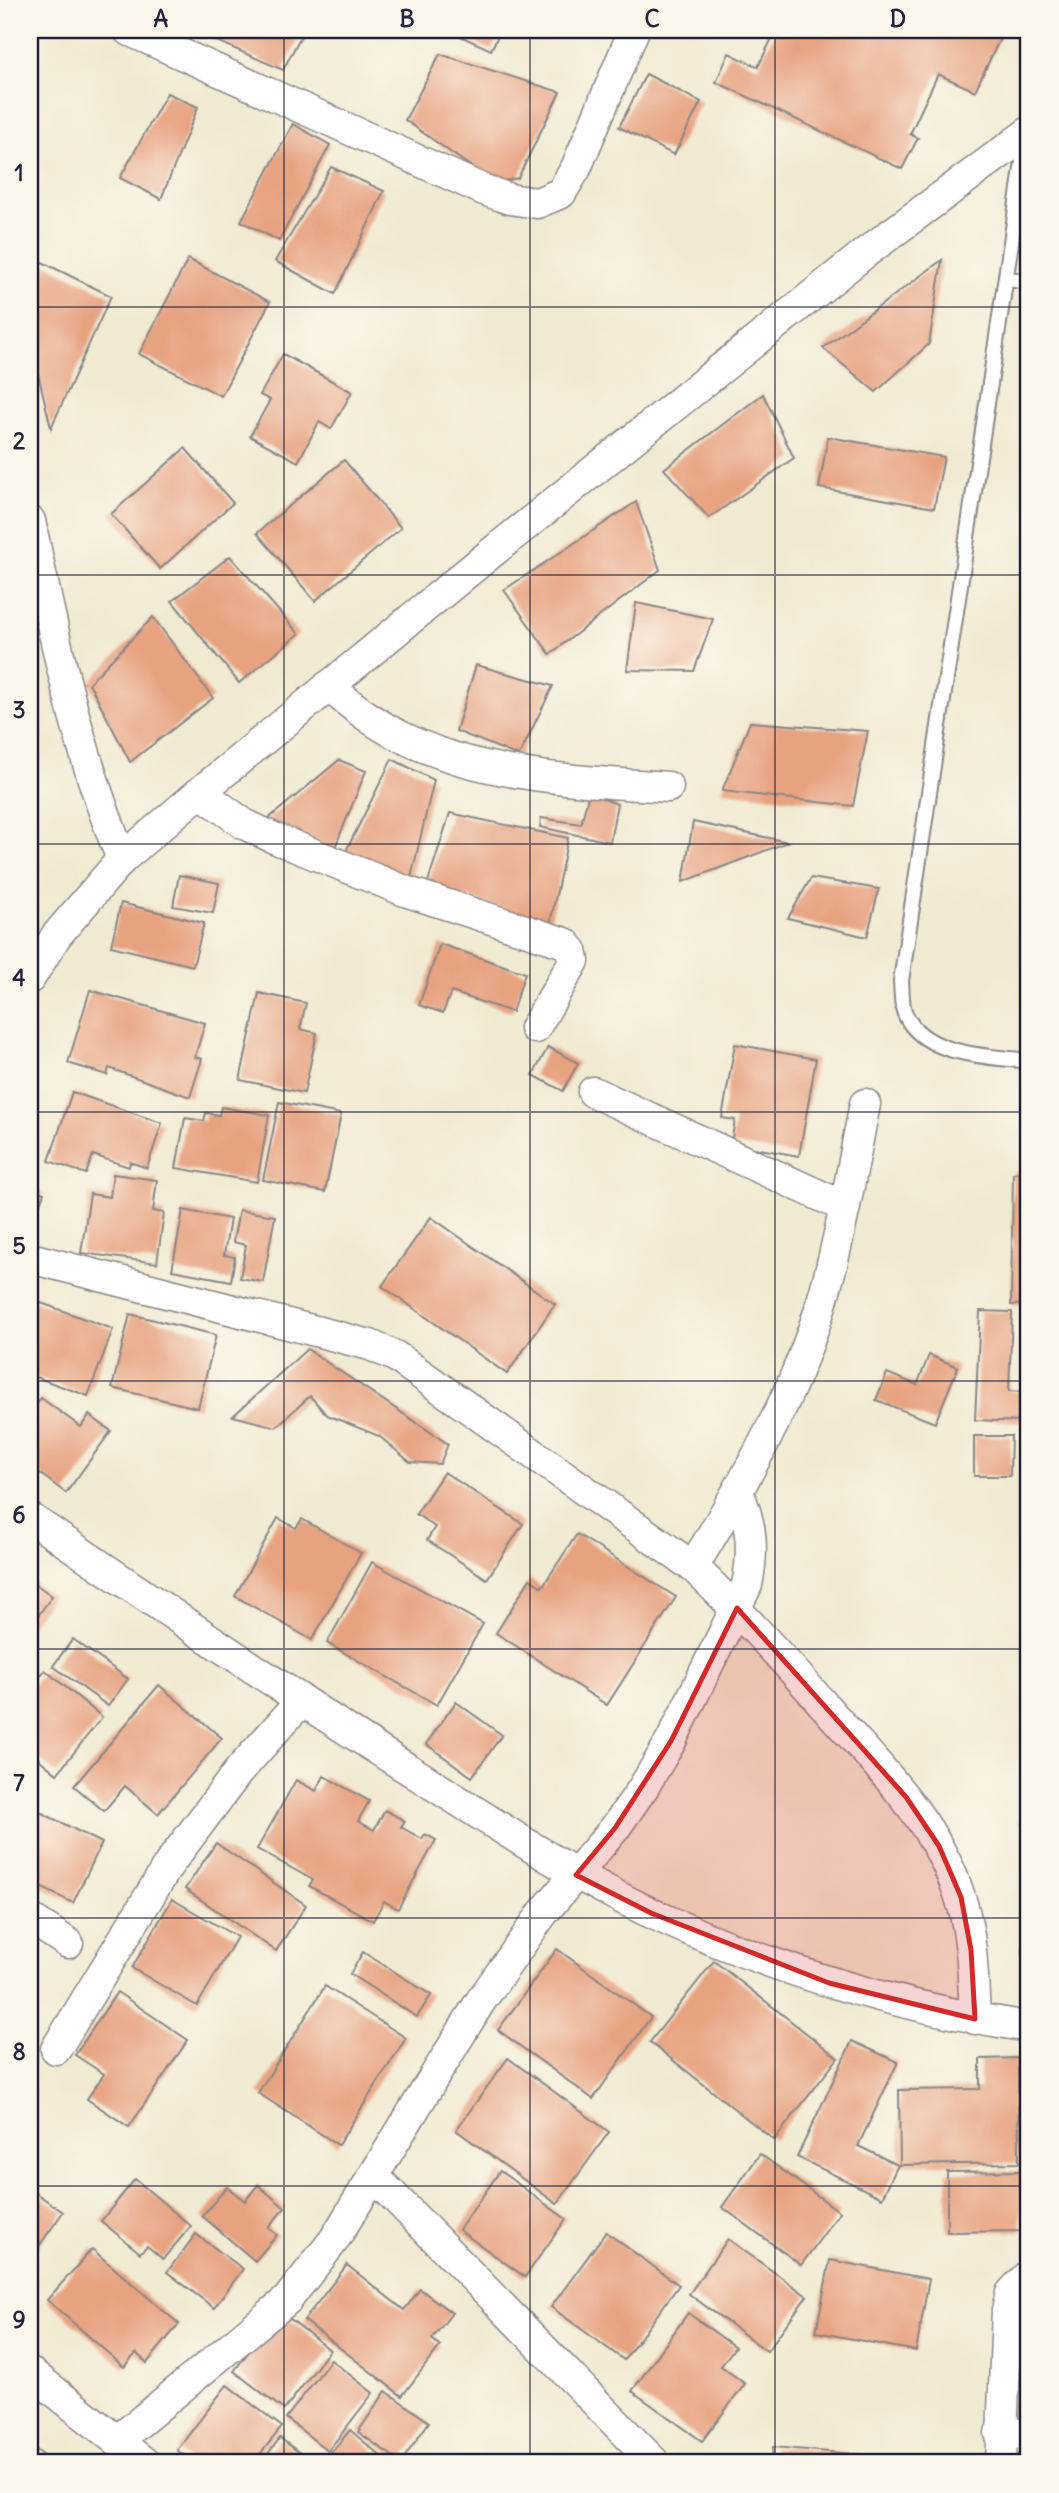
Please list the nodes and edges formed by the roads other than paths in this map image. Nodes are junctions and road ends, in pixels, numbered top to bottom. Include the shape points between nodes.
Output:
1 (128, 30) edge
2 (634, 30) edge
3 (1028, 133) edge
4 (1008, 279) junction
5 (1029, 282) edge
6 (30, 521) edge
7 (328, 686) junction
8 (668, 787) dead end
9 (200, 792) junction
10 (122, 859) junction
11 (43, 936) edge
12 (30, 978) edge
13 (535, 1028) dead end
14 (1029, 1061) edge
15 (593, 1091) dead end
16 (865, 1104) dead end
17 (845, 1207) junction
18 (30, 1258) edge
19 (738, 1492) junction
20 (30, 1518) edge
21 (693, 1567) junction
22 (737, 1608) junction
23 (301, 1701) junction
24 (576, 1875) junction
25 (30, 1918) edge
26 (68, 1943) dead end
27 (975, 2018) junction
28 (1029, 2027) edge
29 (56, 2049) dead end
30 (374, 2176) junction
31 (1029, 2274) edge
32 (30, 2372) edge
33 (1015, 2433) edge
34 (117, 2441) junction
35 (145, 2463) edge
36 (655, 2463) edge
37 (1001, 2463) edge

1 - 2 street via 484,190 537,203 561,192 576,168
3 - 4 lane
3 - 7 street via 865,253
4 - 5 lane
4 - 14 lane via 901,981 905,1014 925,1040
6 - 10 street via 71,711
7 - 8 street via 399,736 451,757 548,776
7 - 9 street
9 - 10 street
9 - 13 street via 244,824 274,838 405,891 565,943 574,961
10 - 11 street
11 - 12 street
15 - 17 street
16 - 17 street
17 - 19 street via 823,1299 793,1382
18 - 21 street via 370,1345 395,1356
19 - 21 street
19 - 22 street via 747,1513 752,1559
20 - 23 street
21 - 22 street
22 - 24 street via 643,1788
22 - 27 street via 906,1797 939,1846 961,1897 971,1950
23 - 24 street
23 - 29 street via 238,1772 169,1864
24 - 27 street via 651,1913 829,1983
24 - 30 street via 480,2002
25 - 26 street
27 - 28 street
30 - 34 street via 334,2240 287,2300
30 - 36 street
31 - 33 street via 1011,2293 1007,2310
32 - 34 street
33 - 37 street
34 - 35 street

